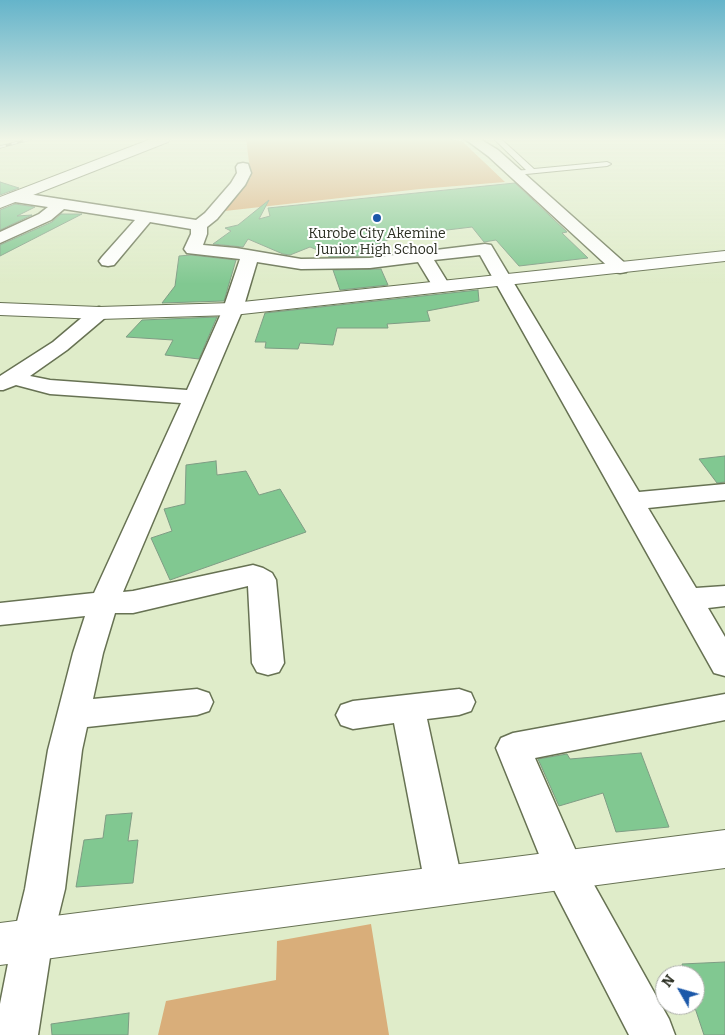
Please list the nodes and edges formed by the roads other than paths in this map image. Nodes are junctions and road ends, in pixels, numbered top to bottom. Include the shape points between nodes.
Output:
1 (40, 187) edge
2 (236, 187) edge
3 (532, 187) edge
4 (8, 200) edge
5 (59, 205) junction
6 (145, 218) junction
7 (199, 225) junction
8 (0, 238) edge
9 (250, 256) junction
10 (423, 256) junction
11 (725, 256) edge
12 (108, 261) dead end
13 (620, 268) junction
14 (504, 280) junction
15 (440, 286) junction
16 (0, 309) edge
17 (233, 309) junction
18 (99, 313) junction
19 (6, 382) edge
20 (195, 397) junction
21 (725, 492) edge
22 (631, 501) junction
23 (725, 596) edge
24 (688, 599) junction
25 (104, 603) junction
26 (0, 614) edge
27 (268, 663) dead end
28 (725, 664) edge
29 (197, 702) dead end
30 (459, 702) dead end
31 (725, 707) edge
32 (408, 708) junction
33 (72, 715) junction
34 (352, 715) dead end
35 (725, 849) edge
36 (565, 871) junction
37 (444, 885) junction
38 (16, 941) edge
39 (16, 1035) edge
40 (652, 1035) edge

1 - 4 street
2 - 7 street
3 - 13 street
4 - 5 street
5 - 6 street
5 - 8 street via 45,217
6 - 7 street
6 - 12 street
7 - 9 street via 193,249
9 - 10 street via 301,264 370,262
9 - 17 street
10 - 14 street via 484,249
10 - 15 street
11 - 13 street
13 - 14 street
14 - 15 street
14 - 22 street
15 - 17 street
16 - 18 street
17 - 18 street
17 - 20 street
18 - 19 street via 60,346
19 - 20 street
20 - 25 street
21 - 22 street
22 - 24 street
23 - 24 street
24 - 28 street
25 - 26 street
25 - 27 street via 133,602 253,574 262,580
25 - 33 street
29 - 33 street
30 - 32 street
31 - 36 street via 513,748
32 - 34 street
32 - 37 street
33 - 38 street via 45,888
35 - 36 street
36 - 37 street
36 - 40 street
37 - 38 street
38 - 39 street

